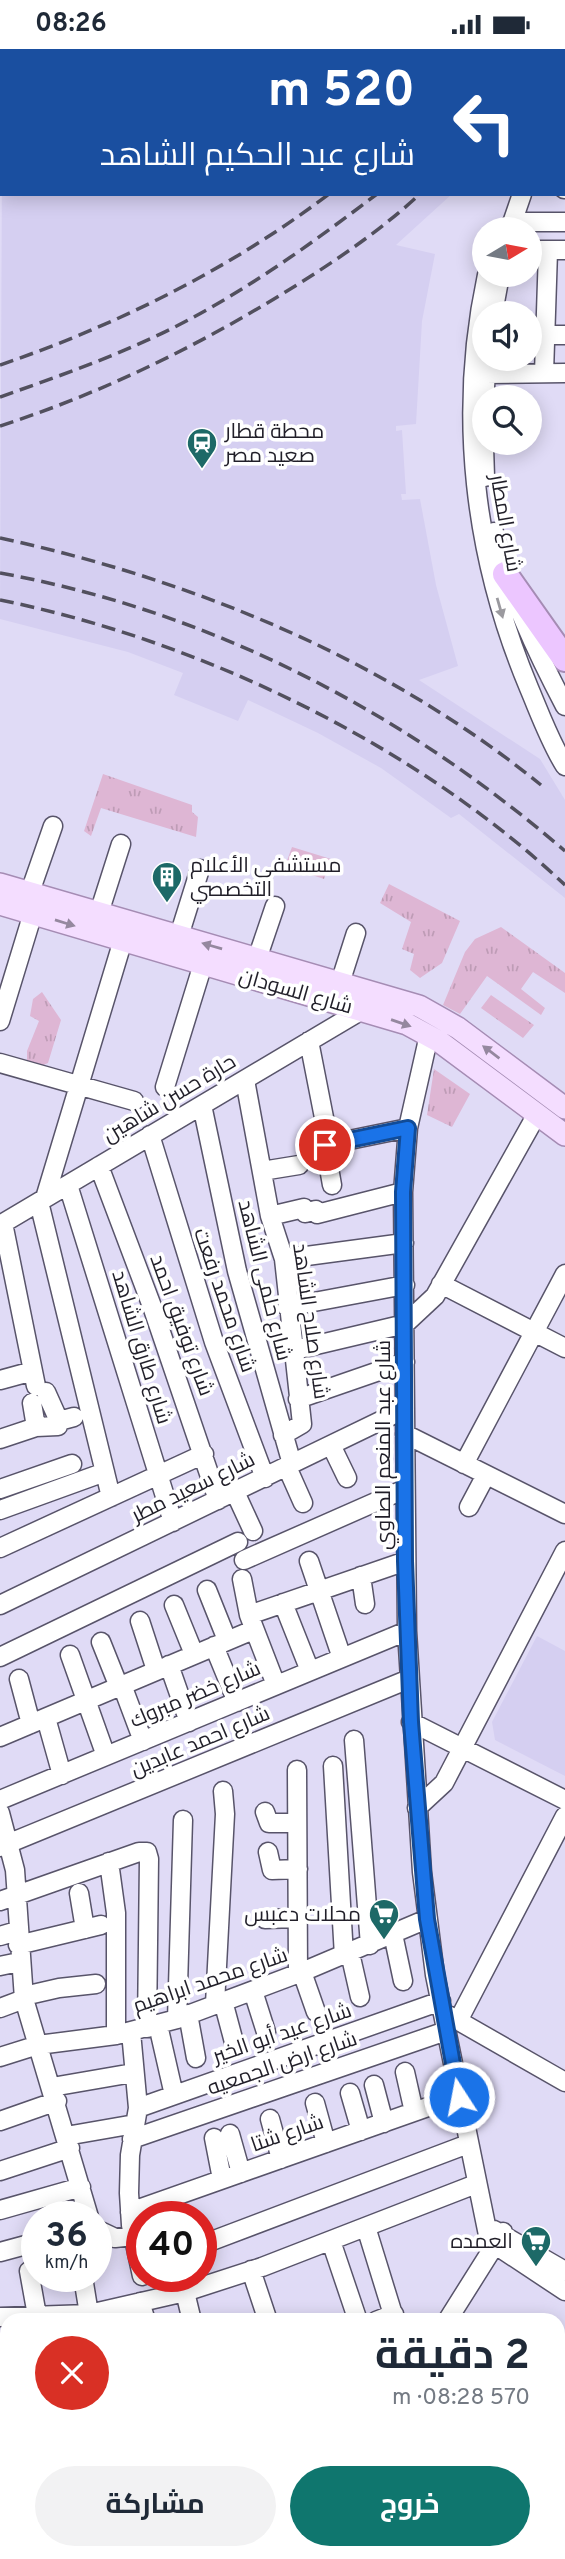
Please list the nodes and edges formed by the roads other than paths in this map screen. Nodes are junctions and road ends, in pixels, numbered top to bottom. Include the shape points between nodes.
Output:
1 (510, 196) edge
2 (521, 196) edge
3 (508, 217) edge
4 (512, 217) edge
5 (565, 222) edge
6 (542, 224) edge
7 (548, 250) edge
8 (485, 287) edge
9 (547, 292) junction
10 (565, 292) edge
11 (542, 316) edge
12 (542, 335) edge
13 (565, 335) edge
14 (542, 360) edge
15 (486, 371) edge
16 (527, 371) edge
17 (544, 373) junction
18 (565, 373) edge
19 (505, 574) junction
20 (565, 659) edge
21 (565, 706) edge
22 (565, 766) edge
23 (53, 826) dead end
24 (121, 844) dead end
25 (200, 869) dead end
26 (0, 884) edge
27 (32, 903) junction
28 (0, 904) edge
29 (275, 905) dead end
30 (99, 913) junction
31 (356, 933) dead end
32 (179, 936) junction
33 (123, 940) junction
34 (257, 959) junction
35 (202, 964) junction
36 (340, 983) junction
37 (362, 1010) junction
38 (0, 1021) edge
39 (429, 1035) junction
40 (309, 1041) junction
41 (0, 1063) edge
42 (249, 1077) junction
43 (530, 1081) junction
44 (80, 1085) junction
45 (165, 1087) dead end
46 (517, 1099) junction
47 (134, 1101) dead end
48 (202, 1105) junction
49 (565, 1108) edge
50 (537, 1114) junction
51 (408, 1128) junction
52 (150, 1135) junction
53 (565, 1135) edge
54 (325, 1145) junction
55 (299, 1165) dead end
56 (99, 1166) junction
57 (262, 1171) junction
58 (68, 1185) junction
59 (332, 1185) dead end
60 (403, 1192) junction
61 (42, 1200) junction
62 (270, 1216) junction
63 (1, 1224) edge
64 (404, 1243) junction
65 (284, 1259) junction
66 (565, 1274) edge
67 (441, 1284) junction
68 (405, 1285) junction
69 (287, 1307) junction
70 (405, 1324) junction
71 (534, 1332) junction
72 (565, 1348) edge
73 (295, 1350) junction
74 (405, 1362) junction
75 (0, 1380) edge
76 (36, 1388) junction
77 (298, 1399) junction
78 (405, 1409) junction
79 (36, 1427) junction
80 (1, 1433) edge
81 (405, 1434) junction
82 (283, 1435) junction
83 (331, 1445) junction
84 (204, 1454) junction
85 (72, 1464) dead end
86 (464, 1464) junction
87 (290, 1466) junction
88 (105, 1472) junction
89 (158, 1475) junction
90 (486, 1475) junction
91 (264, 1478) junction
92 (347, 1478) dead end
93 (0, 1489) edge
94 (405, 1489) junction
95 (227, 1496) junction
96 (110, 1497) junction
97 (303, 1503) dead end
98 (469, 1507) dead end
99 (0, 1510) edge
100 (564, 1510) edge
101 (173, 1522) junction
102 (0, 1548) edge
103 (565, 1551) edge
104 (244, 1560) dead end
105 (309, 1561) dead end
106 (405, 1561) junction
107 (361, 1576) junction
108 (242, 1579) dead end
109 (207, 1590) dead end
110 (319, 1591) junction
111 (283, 1604) junction
112 (365, 1604) dead end
113 (0, 1605) edge
114 (174, 1605) dead end
115 (139, 1621) dead end
116 (251, 1622) junction
117 (407, 1631) junction
118 (101, 1642) dead end
119 (221, 1643) junction
120 (194, 1654) junction
121 (70, 1655) dead end
122 (0, 1657) edge
123 (342, 1658) junction
124 (163, 1668) junction
125 (310, 1671) junction
126 (19, 1679) dead end
127 (409, 1679) junction
128 (276, 1685) junction
129 (120, 1686) junction
130 (88, 1701) junction
131 (237, 1702) junction
132 (39, 1721) junction
133 (189, 1722) junction
134 (411, 1722) junction
135 (0, 1737) edge
136 (354, 1740) dead end
137 (143, 1741) junction
138 (462, 1747) junction
139 (106, 1756) junction
140 (333, 1766) dead end
141 (297, 1770) dead end
142 (62, 1775) junction
143 (223, 1791) dead end
144 (0, 1800) edge
145 (565, 1800) edge
146 (417, 1808) junction
147 (265, 1812) dead end
148 (0, 1813) edge
149 (565, 1816) edge
150 (183, 1819) dead end
151 (297, 1823) junction
152 (4, 1846) edge
153 (268, 1852) dead end
154 (109, 1862) junction
155 (298, 1869) junction
156 (79, 1893) dead end
157 (18, 1895) junction
158 (0, 1901) edge
159 (298, 1917) junction
160 (265, 1919) dead end
161 (427, 1919) junction
162 (393, 1934) junction
163 (14, 1943) edge
164 (370, 1944) junction
165 (347, 1954) junction
166 (0, 1966) edge
167 (300, 1973) junction
168 (403, 1981) dead end
169 (96, 1984) dead end
170 (253, 1990) junction
171 (359, 1997) dead end
172 (24, 1998) junction
173 (219, 2003) junction
174 (0, 2008) edge
175 (316, 2012) dead end
176 (447, 2016) junction
177 (183, 2017) junction
178 (138, 2030) junction
179 (266, 2032) dead end
180 (38, 2045) junction
181 (235, 2046) dead end
182 (0, 2057) edge
183 (196, 2058) dead end
184 (405, 2072) dead end
185 (134, 2073) junction
186 (565, 2081) edge
187 (374, 2085) dead end
188 (351, 2093) dead end
189 (55, 2094) junction
190 (174, 2095) junction
191 (459, 2097) junction
192 (315, 2103) dead end
193 (414, 2112) junction
194 (270, 2119) dead end
195 (0, 2121) edge
196 (384, 2123) junction
197 (135, 2124) junction
198 (360, 2131) junction
199 (68, 2142) junction
200 (326, 2143) junction
201 (468, 2144) junction
202 (281, 2159) junction
203 (0, 2171) edge
204 (240, 2173) junction
205 (222, 2179) junction
206 (476, 2184) junction
207 (81, 2187) junction
208 (85, 2201) edge
209 (129, 2201) edge
210 (161, 2201) edge
211 (0, 2210) edge
212 (366, 2227) junction
213 (495, 2235) junction
214 (217, 2239) edge
215 (331, 2241) junction
216 (21, 2246) edge
217 (0, 2252) edge
218 (251, 2270) junction
219 (565, 2271) edge
220 (217, 2281) edge
221 (565, 2291) edge
222 (32, 2292) edge
223 (88, 2292) edge
224 (143, 2292) edge
225 (185, 2292) joint
226 (144, 2301) junction
227 (36, 2313) edge
228 (96, 2313) edge
229 (106, 2313) edge
230 (145, 2313) edge
231 (190, 2313) edge
232 (265, 2313) edge
233 (355, 2313) edge
234 (393, 2313) edge
235 (451, 2313) edge

1 - 3 street
2 - 4 street
5 - 6 street
7 - 9 street
8 -> 22 street, شارع المطار via 471,419 479,519 517,661
9 - 10 street
9 - 11 street
12 - 13 street
14 - 17 street
15 - 19 street, شارع المطار via 485,475
16 - 17 street
17 - 18 street
19 - 20 highway
19 - 21 street, شارع المطار
23 - 27 street
24 - 30 street
25 - 32 street
26 - 27 main road, شارع السودان
27 - 28 main road, شارع السودان
27 - 30 main road, شارع السودان
27 -> 33 main road, شارع السودان
27 - 38 street
29 - 34 street
30 - 32 main road, شارع السودان
31 - 36 street
34 -> 32 main road, شارع السودان
33 - 35 main road, شارع السودان
33 - 44 street
34 - 36 main road, شارع السودان
35 - 37 main road, شارع السودان
35 - 45 street
43 -> 36 main road, شارع السودان via 435,1014
37 -> 39 main road, شارع السودان
37 - 40 street, حارة حسن شاهين
39 - 46 main road, شارع السودان
39 - 51 street, شارع عبد المنعم الصاوي
40 - 42 street, حارة حسن شاهين
40 - 54 street via 327,1133 323,1134
41 - 44 street
42 - 48 street, حارة حسن شاهين
42 - 57 street, شارع صلاح الشاهد
43 - 46 main road
43 - 49 main road, شارع السودان
44 - 47 street
44 - 61 street
46 - 50 main road, شارع السودان
48 - 52 street, حارة حسن شاهين
48 - 82 street, شارع حلمى الشاهد via 237,1271
50 - 53 main road, شارع السودان
50 - 67 street
51 - 54 street
51 - 60 street, شارع عبد المنعم الصاوي
52 - 56 street, حارة حسن شاهين
52 - 91 street, شارع محمد رفعت via 210,1331
54 - 59 street
55 - 57 street
56 - 58 street, حارة حسن شاهين
56 - 84 street, شارع توفيق احمد
57 - 62 street, شارع صلاح الشاهد
58 - 61 street, حارة حسن شاهين
58 - 89 street, شارع طارق الشاهد
60 - 62 street via 317,1214 304,1209
60 - 64 street, شارع عبد المنعم الصاوي
61 - 63 street, حارة حسن شاهين
61 - 88 street
62 - 65 street, شارع صلاح الشاهد
63 - 76 street
64 - 65 street
64 - 68 street, شارع عبد المنعم الصاوي
65 - 69 street, شارع صلاح الشاهد
66 - 71 street
67 - 70 street via 426,1307
67 - 71 street
68 - 69 street
68 - 70 street, شارع عبد المنعم الصاوي
69 - 73 street, شارع صلاح الشاهد
70 - 73 street
70 - 74 street, شارع عبد المنعم الصاوي
71 - 72 street
71 - 86 street
73 - 77 street, شارع صلاح الشاهد
74 - 77 street
74 - 78 street, شارع عبد المنعم الصاوي
75 - 76 street
76 - 79 street
76 - 79 street via 66,1419 58,1426
77 - 82 street, شارع صلاح الشاهد via 302,1424
78 - 81 street, شارع عبد المنعم الصاوي
78 - 83 street, شارع سعيد مطر
79 - 80 street
81 - 86 street
81 - 94 street, شارع عبد المنعم الصاوي
82 - 87 street, شارع حلمى الشاهد
83 - 87 street, شارع سعيد مطر
83 - 92 street
84 - 89 street
84 - 95 street, شارع توفيق احمد
85 - 93 street
86 - 90 street
87 - 91 street, شارع سعيد مطر
87 - 97 street, شارع حلمى الشاهد
88 - 96 street
88 - 99 street
89 - 96 street
89 - 101 street, شارع طارق الشاهد
90 - 98 street
90 - 100 street
91 - 95 street, شارع سعيد مطر
94 - 104 street
94 - 106 street, شارع عبد المنعم الصاوي
95 - 101 street, شارع سعيد مطر
95 - 122 street, شارع توفيق احمد via 246,1537
96 - 102 street
101 - 113 street, شارع سعيد مطر
103 - 138 street
105 - 110 street
106 - 107 street
106 - 117 street, شارع عبد المنعم الصاوي
107 - 110 street
107 - 112 street
108 - 116 street
109 - 119 street
110 - 111 street
110 - 123 street
111 - 116 street
111 - 125 street
114 - 120 street
115 - 124 street
116 - 119 street
116 - 128 street
117 - 123 street, شارع خضر مبروك
117 - 127 street, شارع عبد المنعم الصاوي
118 - 129 street
119 - 120 street
119 - 131 street
120 - 124 street
121 - 130 street
123 - 125 street, شارع خضر مبروك
124 - 129 street
124 - 133 street
125 - 128 street, شارع خضر مبروك
126 - 132 street
127 - 134 street, شارع عبد المنعم الصاوي
127 - 152 street, شارع احمد عابدين
128 - 131 street, شارع خضر مبروك
129 - 130 street
129 - 137 street
130 - 132 street
130 - 139 street
131 - 133 street, شارع خضر مبروك
132 - 135 street
132 - 142 street
133 - 137 street, شارع خضر مبروك
134 - 138 street
134 - 146 street, شارع عبد المنعم الصاوي
136 - 164 street
137 - 139 street, شارع خضر مبروك
138 - 145 street
138 - 146 street via 444,1783
139 - 142 street, شارع خضر مبروك
140 - 165 street
141 - 151 street
142 - 144 street, شارع خضر مبروك
143 - 173 street
146 - 161 street, شارع عبد المنعم الصاوي
147 - 151 street via 269,1823
148 - 152 street
149 - 176 street
150 - 177 street
151 - 155 street
152 - 157 street
153 - 155 street via 272,1870
154 - 157 street
154 - 178 street
154 - 178 street via 139,1851 146,1852 149,1859
155 - 159 street
156 - 163 street via 93,1927
157 - 158 street
157 - 163 street
159 - 160 street
159 - 167 street
161 - 162 street, شارع محمد ابراهيم
161 - 176 street, شارع عبد المنعم الصاوي
162 - 164 street, شارع محمد ابراهيم
162 - 168 street
163 - 166 street
163 - 172 street
164 - 165 street, شارع محمد ابراهيم
165 - 167 street, شارع محمد ابراهيم
165 - 171 street
167 - 170 street, شارع محمد ابراهيم
167 - 175 street
169 - 172 street
170 - 173 street, شارع محمد ابراهيم
170 - 179 street
172 - 174 street
172 - 180 street
173 - 177 street, شارع محمد ابراهيم
173 - 181 street
176 - 186 street
176 - 190 street, شارع عيد أبو الخير
176 - 191 street, شارع عبد المنعم الصاوي
176 - 197 street, شارع ارض الجمعيه
177 - 178 street, شارع محمد ابراهيم
177 - 183 street
178 - 180 street, شارع محمد ابراهيم
178 - 185 street
178 - 190 street
180 - 182 street, شارع محمد ابراهيم
180 - 189 street
184 - 193 street
185 - 189 street
185 - 197 street
187 - 196 street
188 - 198 street
189 - 195 street
189 - 199 street
190 - 197 street, شارع عيد أبو الخير
191 - 193 street, شارع شتا
191 - 201 street, شارع عبد المنعم الصاوي
192 - 200 street
193 - 196 street, شارع شتا
194 - 202 street
196 - 198 street, شارع شتا
197 - 199 street
197 - 209 street
198 - 200 street, شارع شتا
199 - 203 street
199 - 207 street
200 - 202 street, شارع شتا
201 - 206 street, شارع عبد المنعم الصاوي
201 - 214 street
202 - 204 street, شارع شتا
204 - 205 street, شارع شتا
204 - 205 street via 222,2136
205 - 210 street, شارع شتا
206 - 212 street
206 - 213 street, شارع عبد المنعم الصاوي
207 - 208 street
207 - 211 street
212 - 215 street
212 - 234 street
213 - 219 street
213 - 221 street
213 - 235 street
215 - 218 street
215 - 233 street
216 - 217 street
218 - 220 street
218 - 232 street
222 - 227 street
223 - 228 street
224 - 226 street
225 - 226 street
225 - 231 street
226 - 229 street
226 - 230 street

